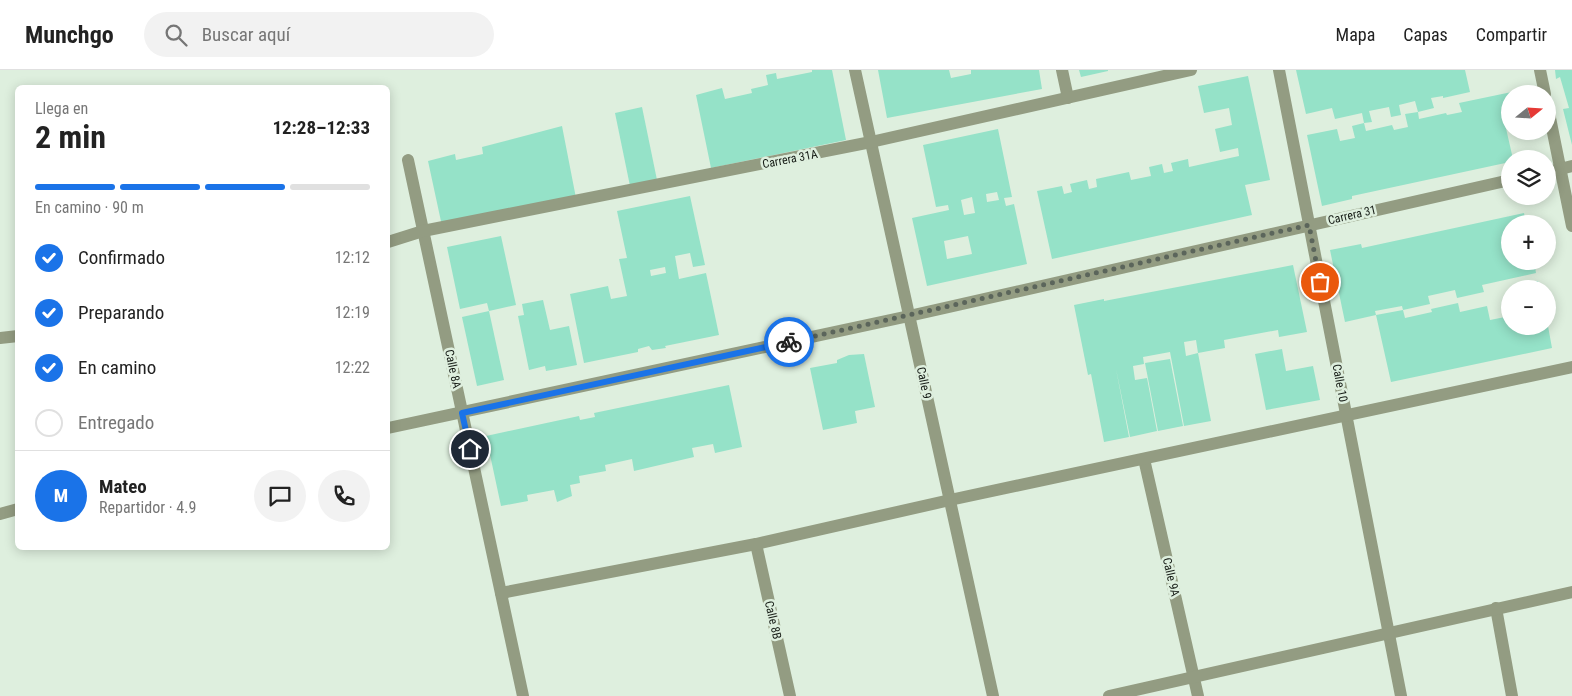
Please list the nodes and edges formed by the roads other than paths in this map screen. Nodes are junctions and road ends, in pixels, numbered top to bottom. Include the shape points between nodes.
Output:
1 (855, 70) edge
2 (1062, 70) edge
3 (1191, 70) edge
4 (1279, 70) edge
5 (1540, 70) edge
6 (1543, 85) edge
7 (1068, 98) junction
8 (1554, 140) edge
9 (871, 142) junction
10 (408, 160) dead end
11 (1560, 169) edge
12 (1501, 182) edge
13 (1309, 225) junction
14 (1572, 226) edge
15 (423, 231) junction
16 (390, 241) edge
17 (909, 316) junction
18 (15, 336) edge
19 (0, 338) edge
20 (1572, 367) edge
21 (462, 413) junction
22 (1346, 416) junction
23 (390, 428) edge
24 (1144, 459) junction
25 (950, 500) junction
26 (15, 510) edge
27 (0, 514) edge
28 (756, 544) junction
29 (1572, 592) edge
30 (501, 593) junction
31 (1496, 608) junction
32 (1389, 632) junction
33 (1193, 677) junction
34 (523, 696) edge
35 (790, 696) edge
36 (993, 696) edge
37 (1109, 696) edge
38 (1198, 696) edge
39 (1401, 696) edge
40 (1512, 696) edge

1 - 9 street, Calle 9
2 - 7 street
3 - 7 street, Carrera 31A
4 - 13 street, Calle 10
5 - 6 street
7 - 9 street, Carrera 31A
8 - 11 street
9 - 15 street, Carrera 31A
9 - 17 street, Calle 9
10 - 15 street, Calle 8A
11 - 14 street
12 - 13 street, Carrera 31
13 - 17 street, Carrera 31
13 - 22 street, Calle 10
15 - 16 street, Carrera 31A
15 - 21 street, Calle 8A
17 - 21 street, Carrera 31
17 - 25 street, Calle 9
18 - 19 street
20 - 22 street
21 - 23 street, Carrera 31
21 - 30 street, Calle 8A
22 - 24 street
22 - 32 street, Calle 10
24 - 25 street
24 - 33 street, Calle 9A
25 - 28 street
25 - 36 street, Calle 9
26 - 27 street
28 - 30 street
28 - 35 street, Calle 8B
29 - 31 street
30 - 34 street, Calle 8A
31 - 32 street
31 - 40 street
32 - 33 street
32 - 39 street, Calle 10
33 - 37 street
33 - 38 street, Calle 9A

